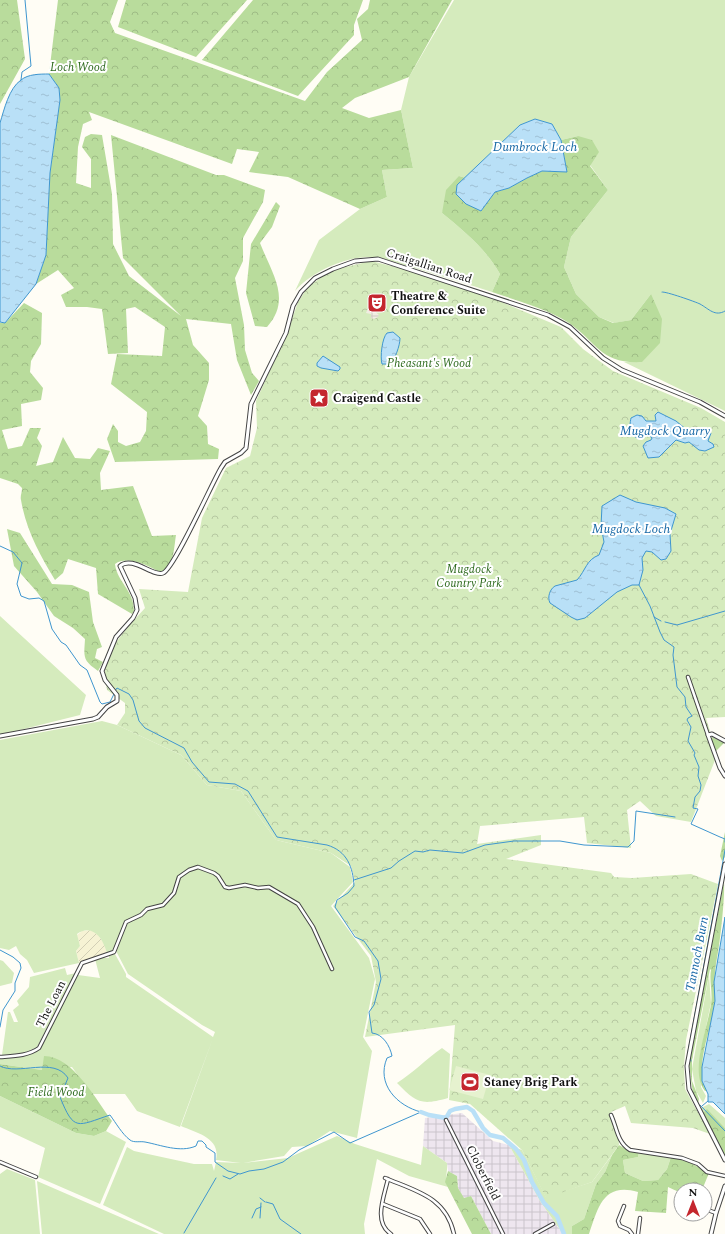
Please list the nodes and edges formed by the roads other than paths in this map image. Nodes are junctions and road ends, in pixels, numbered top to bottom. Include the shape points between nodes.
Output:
1 (725, 416) edge
2 (688, 677) dead end
3 (708, 735) junction
4 (0, 736) edge
5 (725, 741) edge
6 (725, 776) edge
7 (725, 864) edge
8 (332, 969) dead end
9 (0, 1057) edge
10 (611, 1115) dead end
11 (446, 1120) dead end
12 (725, 1160) edge
13 (0, 1162) edge
14 (725, 1176) edge
15 (36, 1177) dead end
16 (725, 1186) edge
17 (383, 1204) junction
18 (624, 1206) dead end
19 (713, 1212) edge
20 (716, 1213) junction
21 (640, 1218) dead end
22 (553, 1224) dead end
23 (391, 1234) edge
24 (430, 1234) edge
25 (454, 1234) edge
26 (503, 1234) edge
27 (535, 1234) edge
28 (632, 1234) edge
29 (638, 1234) edge
30 (711, 1234) edge

1 - 4 street, Craigallian Road via 700,402 622,370 602,358 570,327 548,315 378,259 365,259 322,274 301,292 293,306 283,340 251,404 246,448 225,462 166,571 159,573 135,564 125,563 120,566 135,598 137,610 116,637 102,673 116,693 118,698 115,703 93,719
2 - 3 street
3 - 5 street via 712,734
3 - 6 street
7 - 12 street via 687,1066 689,1089
8 - 9 street, The Loan via 313,927 298,904 268,887 225,887 218,876 198,867 188,870 179,877 174,893 163,905 147,909 126,922 114,952 82,962 39,1048 24,1054
10 - 14 street via 619,1138 630,1150 682,1158 698,1164 707,1172
11 - 26 street, Cloberfield
13 - 15 street
16 - 20 street
17 - 23 street via 382,1223
17 - 24 street via 420,1219
17 - 25 street via 386,1179 423,1193 435,1201 450,1221
18 - 28 street via 618,1221 620,1226
19 - 20 street
20 - 30 street
21 - 29 street
22 - 27 street

